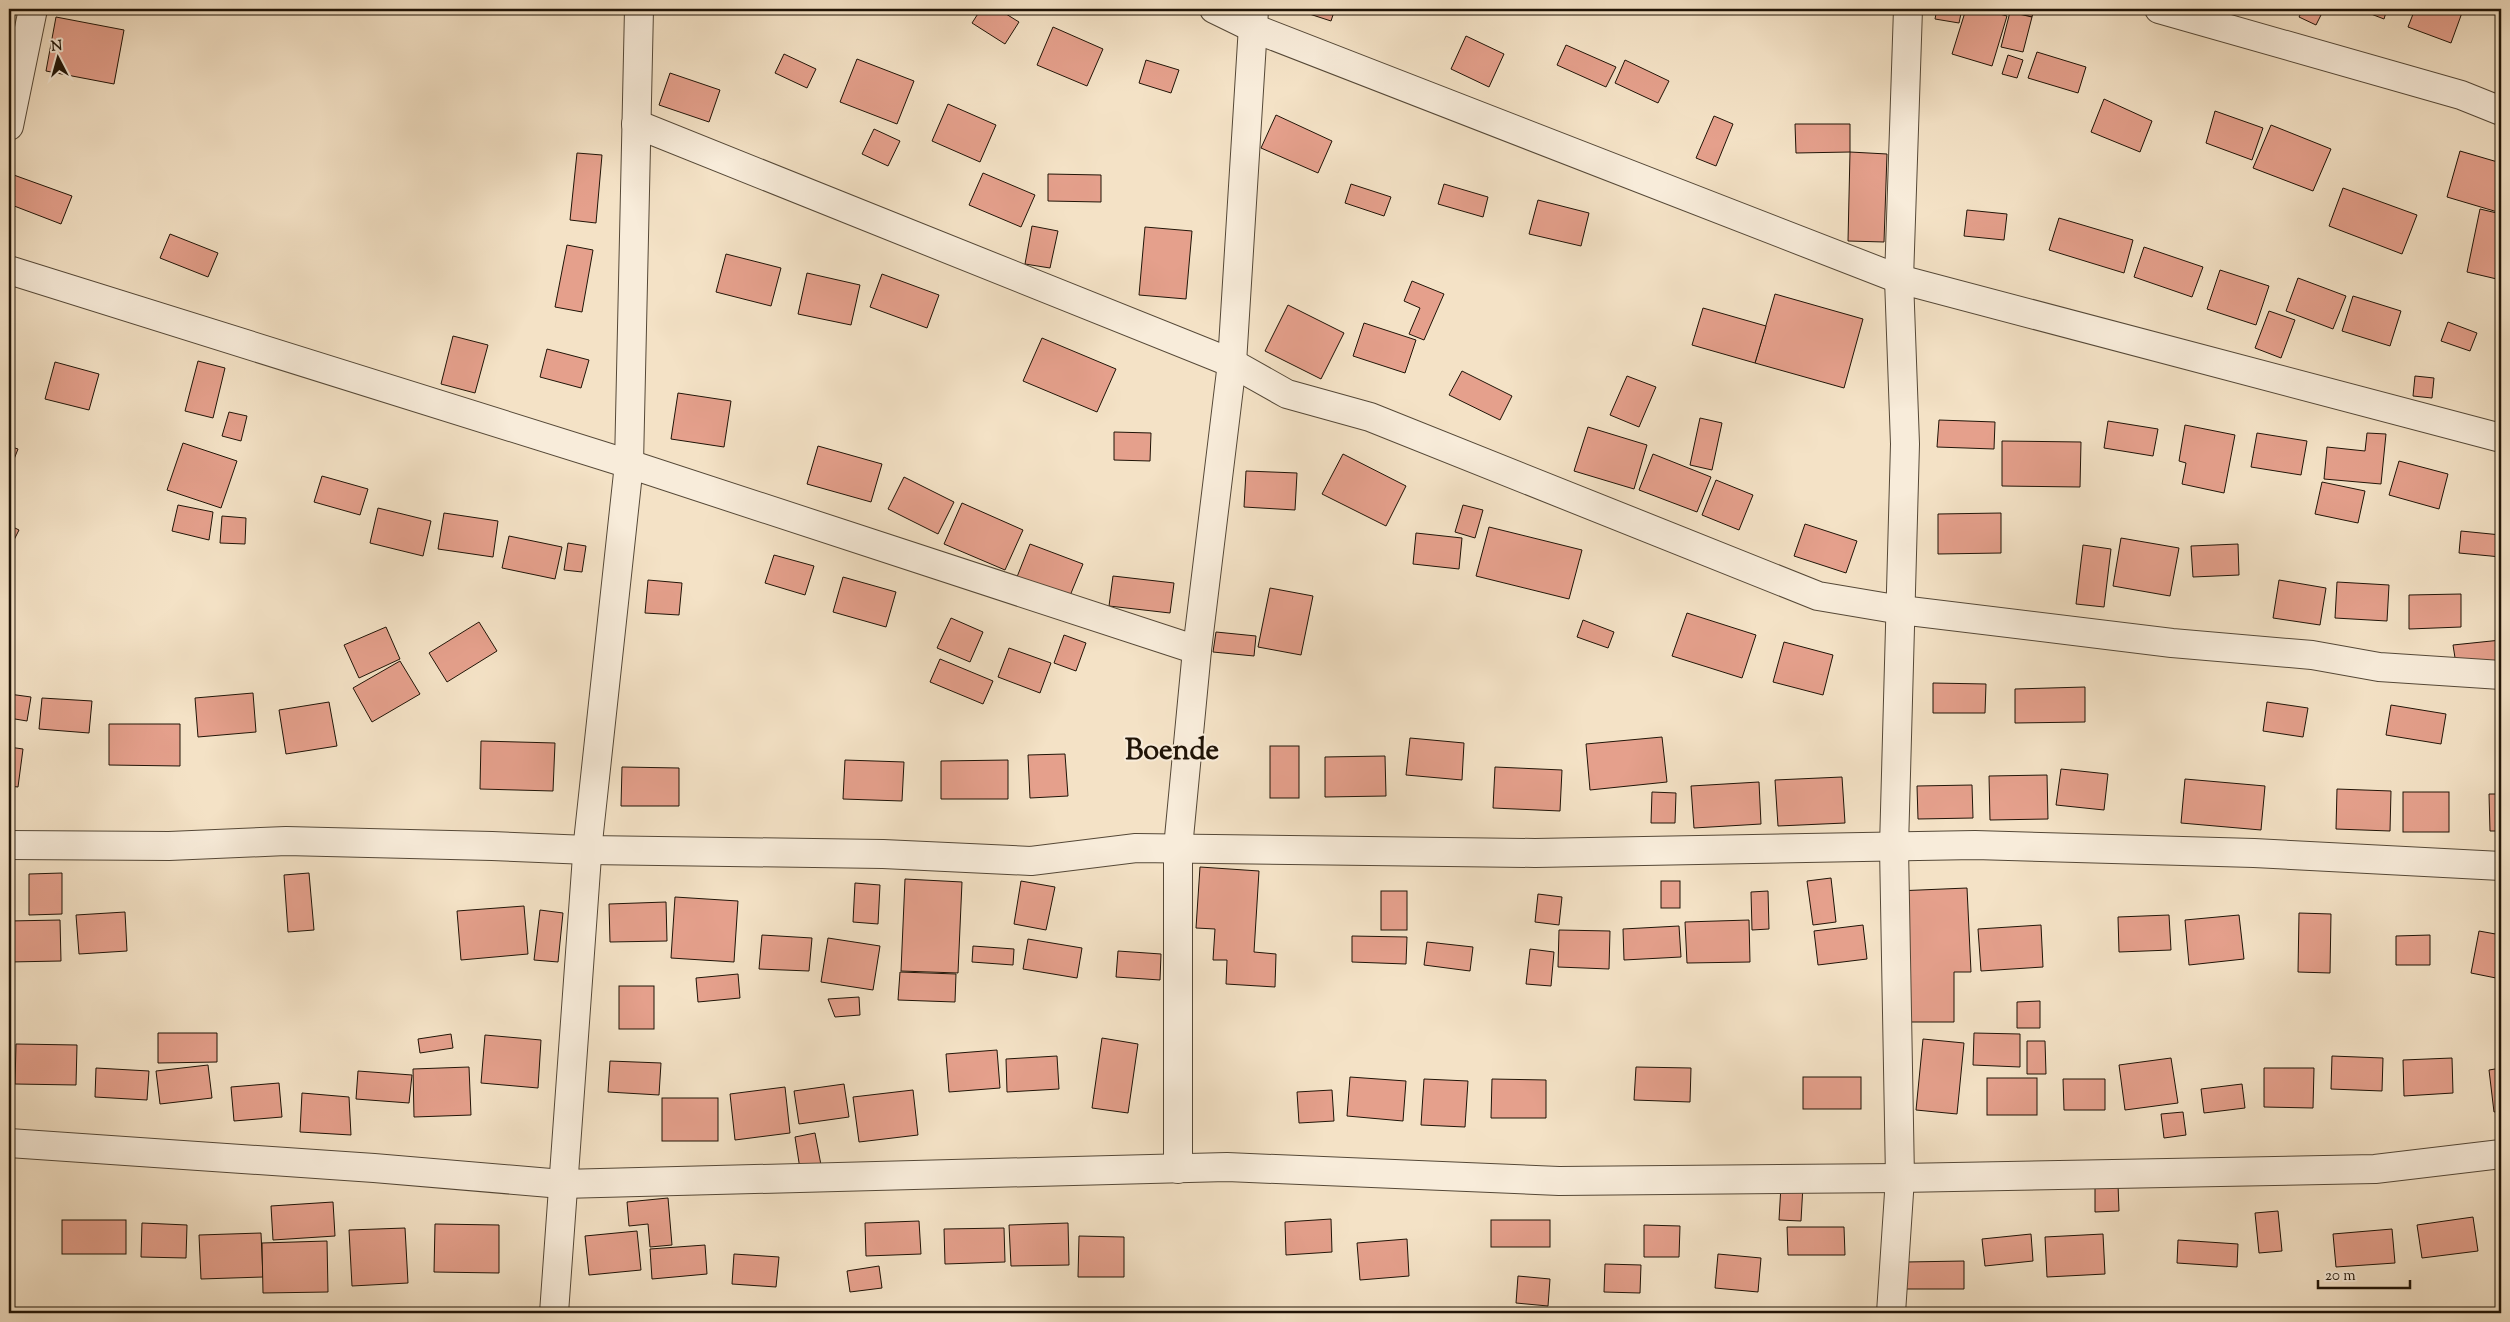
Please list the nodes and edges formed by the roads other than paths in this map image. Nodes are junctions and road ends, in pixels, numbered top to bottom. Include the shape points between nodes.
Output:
1 (33, 9) edge
2 (639, 9) edge
3 (1214, 9) edge
4 (1908, 9) edge
5 (2160, 9) edge
6 (1254, 18) edge
7 (2501, 110) edge
8 (636, 124) junction
9 (9, 126) edge
10 (9, 270) edge
11 (1899, 279) junction
12 (1232, 363) junction
13 (2501, 438) edge
14 (629, 464) junction
15 (1901, 610) junction
16 (1197, 650) junction
17 (2501, 675) edge
18 (9, 845) edge
19 (1894, 847) junction
20 (1178, 848) junction
21 (588, 850) junction
22 (2501, 866) edge
23 (9, 1143) edge
24 (2501, 1154) edge
25 (1178, 1169) junction
26 (1900, 1178) junction
27 (562, 1184) junction
28 (554, 1313) edge
29 (1891, 1313) edge

1 - 9 street
2 - 8 street
3 - 6 street
4 - 11 street
5 - 7 street via 2461,95
6 - 11 street
6 - 12 street
8 - 12 street
8 - 14 street
10 - 14 street
11 - 13 street
11 - 15 street via 1904,444
12 - 15 street via 1287,394 1370,418 1818,596
12 - 16 street
14 - 16 street
14 - 21 street
15 - 17 street via 2172,643 2312,655 2379,667
15 - 19 street
16 - 20 street
18 - 21 street via 169,846 286,840
19 - 20 street via 1536,852
19 - 22 street via 1975,845 2254,852
19 - 26 street
20 - 21 street via 1136,848 1031,861 883,854
20 - 25 street
21 - 27 street
23 - 27 street
24 - 26 street via 2375,1169
25 - 26 street via 1227,1167 1559,1181
25 - 27 street
26 - 29 street
27 - 28 street

